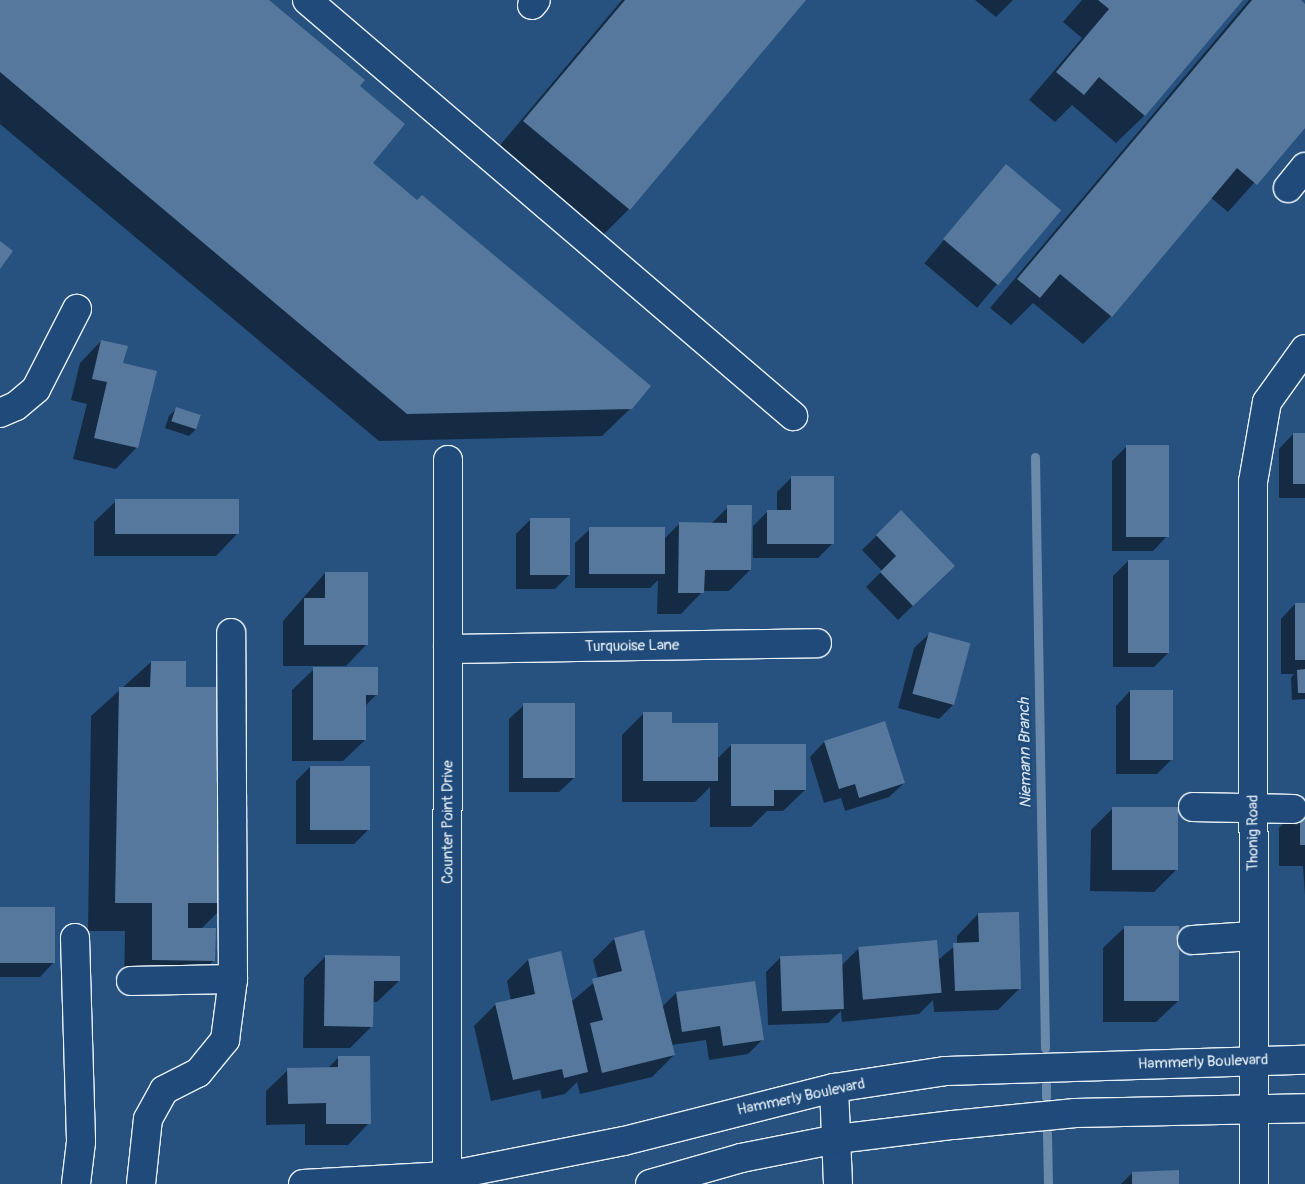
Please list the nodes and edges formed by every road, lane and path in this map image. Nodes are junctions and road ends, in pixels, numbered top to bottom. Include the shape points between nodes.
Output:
1 (307, 0) edge
2 (77, 309) dead end
3 (1305, 349) edge
4 (8, 409) edge
5 (794, 416) dead end
6 (448, 460) dead end
7 (231, 633) dead end
8 (817, 643) dead end
9 (448, 649) junction
10 (1193, 807) dead end
11 (1252, 809) junction
12 (1293, 809) dead end
13 (1252, 936) junction
14 (76, 938) dead end
15 (1192, 940) dead end
16 (233, 979) junction
17 (131, 981) dead end
18 (1252, 1060) junction
19 (1305, 1060) edge
20 (834, 1088) junction
21 (1253, 1108) junction
22 (1305, 1108) edge
23 (837, 1139) junction
24 (447, 1180) edge
25 (76, 1184) edge
26 (141, 1184) edge
27 (303, 1184) edge
28 (650, 1184) edge
29 (838, 1184) edge
30 (1254, 1184) edge

1 - 5 street
2 - 4 street via 36,389
3 - 11 street, Thonig Road via 1267,402 1253,482
6 - 9 street, Counter Point Drive
7 - 16 street
8 - 9 street, Turquoise Lane
9 - 24 street, Counter Point Drive
10 - 11 street
11 - 12 street
11 - 13 street, Thonig Road
13 - 15 street
13 - 18 street, Thonig Road
14 - 25 street via 81,1142
16 - 17 street
16 - 26 street via 225,1040 198,1074 164,1090 148,1119
18 - 19 street, Hammerly Boulevard
18 - 20 street, Hammerly Boulevard via 945,1072
18 - 21 street, Thonig Road
20 - 23 street
20 - 24 street, Hammerly Boulevard via 624,1141
21 - 22 street
21 - 23 street via 1076,1113
21 - 30 street, Thonig Road
23 - 28 street via 741,1158
23 - 29 street
24 - 27 street, Hammerly Boulevard

